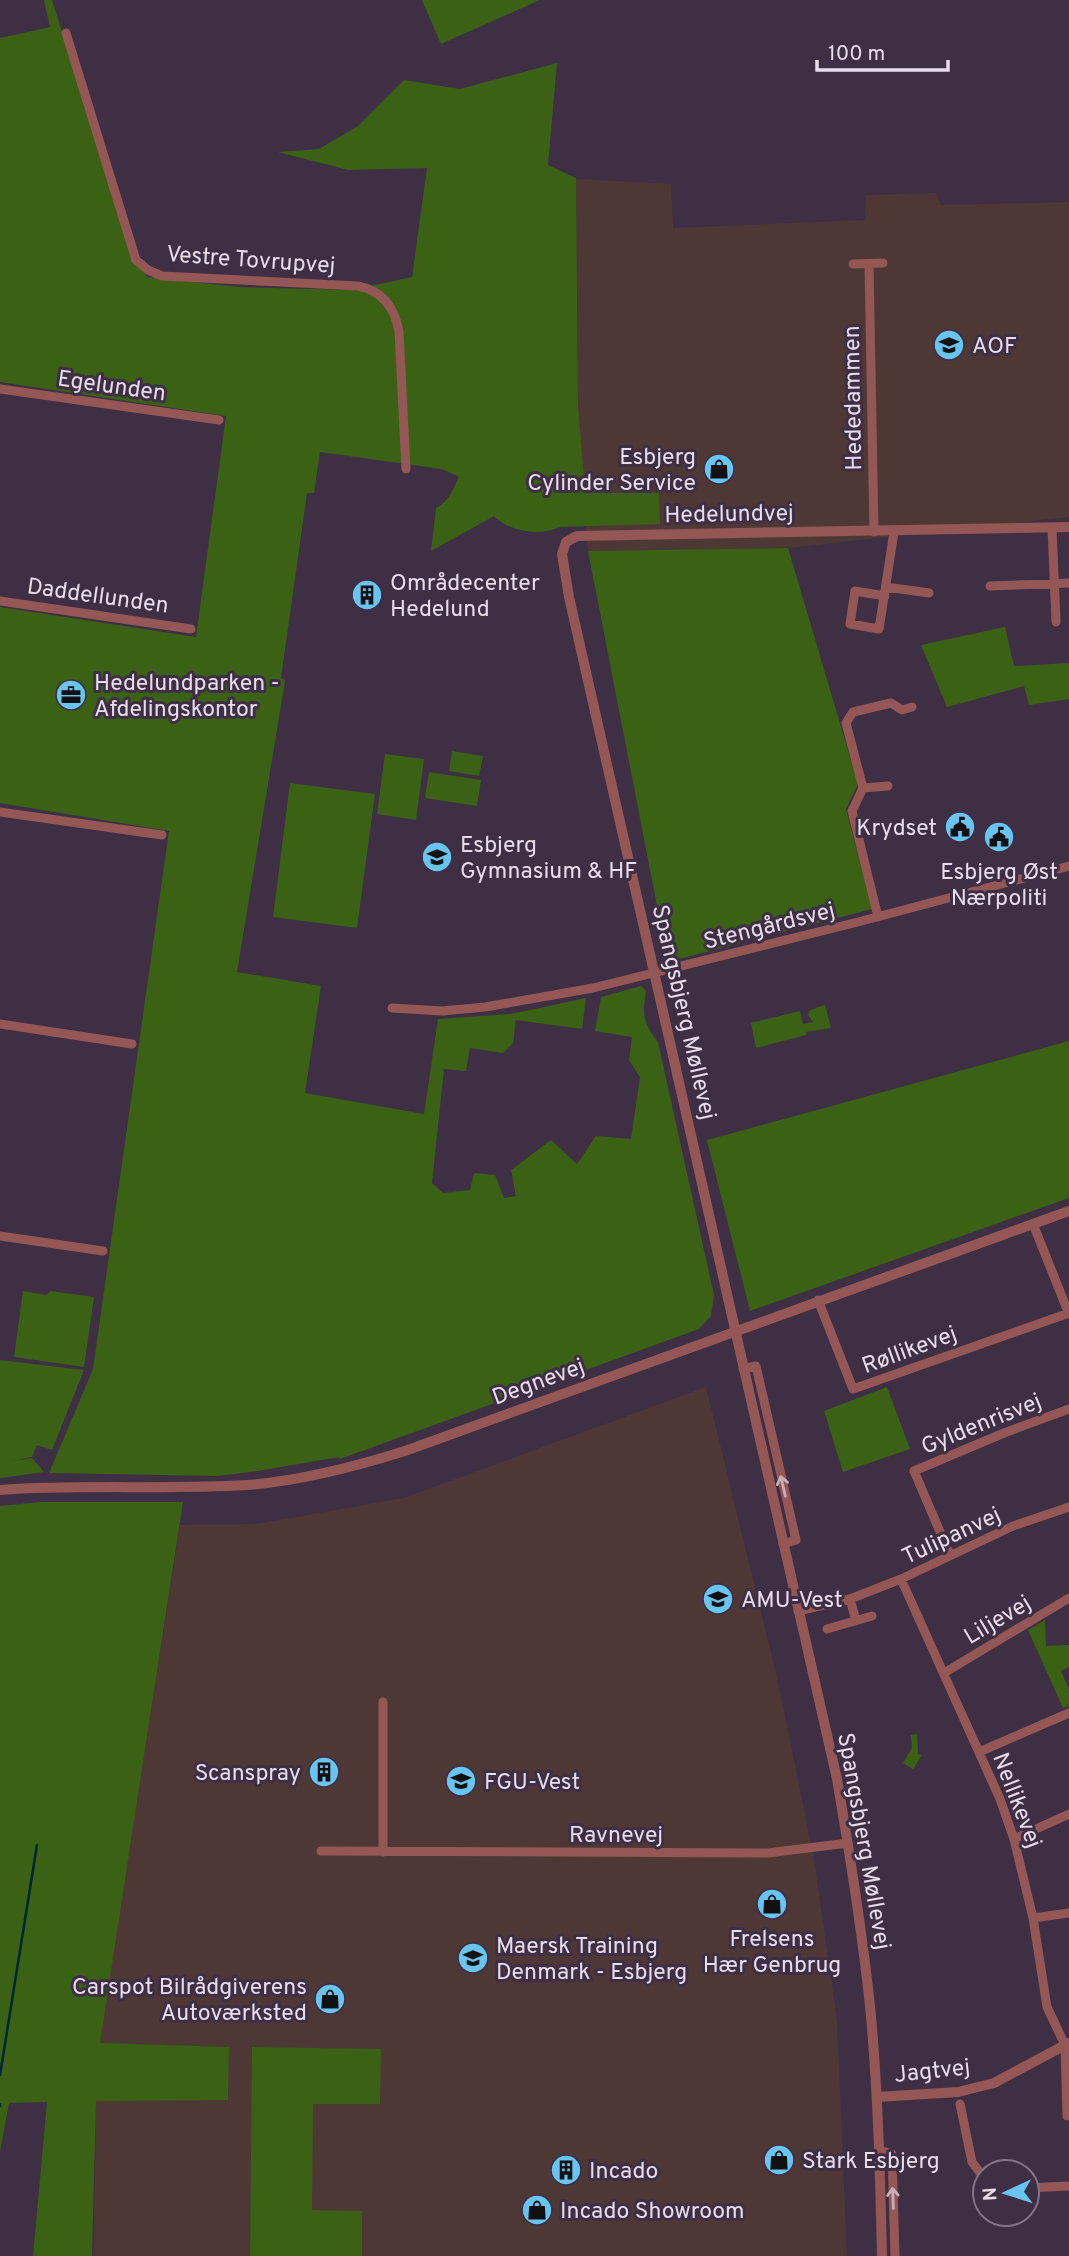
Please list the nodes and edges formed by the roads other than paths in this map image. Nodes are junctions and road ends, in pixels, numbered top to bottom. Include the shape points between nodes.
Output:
1 (66, 33) dead end
2 (883, 263) dead end
3 (853, 264) dead end
4 (869, 264) junction
5 (0, 389) edge
6 (219, 420) dead end
7 (406, 469) dead end
8 (1069, 527) edge
9 (1052, 528) junction
10 (874, 531) junction
11 (894, 532) junction
12 (566, 542) joint
13 (1069, 583) edge
14 (1054, 584) junction
15 (990, 586) dead end
16 (885, 592) junction
17 (929, 593) dead end
18 (0, 601) edge
19 (1056, 622) dead end
20 (191, 629) dead end
21 (912, 707) dead end
22 (888, 786) dead end
23 (863, 788) junction
24 (0, 812) edge
25 (162, 835) dead end
26 (1069, 866) edge
27 (878, 917) junction
28 (656, 973) junction
29 (392, 1008) dead end
30 (0, 1024) edge
31 (132, 1044) dead end
32 (1069, 1211) edge
33 (1033, 1224) junction
34 (0, 1236) edge
35 (103, 1251) dead end
36 (818, 1300) junction
37 (1069, 1313) edge
38 (734, 1332) junction
39 (1069, 1409) edge
40 (0, 1490) edge
41 (1069, 1507) edge
42 (950, 1555) junction
43 (901, 1580) junction
44 (1069, 1598) edge
45 (850, 1599) junction
46 (798, 1611) junction
47 (872, 1616) dead end
48 (856, 1621) junction
49 (827, 1629) dead end
50 (944, 1673) junction
51 (383, 1702) dead end
52 (1069, 1713) edge
53 (979, 1752) junction
54 (1069, 1814) edge
55 (1014, 1839) junction
56 (848, 1843) junction
57 (320, 1852) dead end
58 (383, 1852) junction
59 (1069, 1913) edge
60 (1034, 1918) junction
61 (1067, 2044) edge
62 (877, 2096) junction
63 (960, 2104) dead end
64 (1067, 2116) dead end
65 (879, 2150) junction
66 (971, 2158) edge
67 (1069, 2186) edge
68 (1041, 2187) edge
69 (882, 2256) edge
70 (895, 2256) edge

1 - 7 street, Vestre Tovrupvej via 136,260 162,276 358,286 387,301 399,332
2 - 4 street
3 - 4 street
4 - 10 street, Hededammen
5 - 6 street, Egelunden
8 - 9 street, Hedelundvej
9 - 11 street, Hedelundvej
9 - 14 street
10 - 11 street, Hedelundvej
10 - 12 street, Hedelundvej via 577,536
11 - 16 street
12 - 28 street, Spangsbjerg Møllevej via 562,554 569,597
13 - 14 street
14 - 15 street
14 - 19 street
16 - 16 street via 879,629 850,624 855,592
16 - 17 street
18 - 20 street, Daddellunden
21 - 23 street via 902,710 891,703 853,712 846,723
22 - 23 street
23 - 27 street via 852,811
24 - 25 street
26 - 27 street, Stengårdsvej
27 - 28 street, Stengårdsvej
28 - 29 street, Stengårdsvej via 508,1004 442,1011
28 - 38 street, Spangsbjerg Møllevej
30 - 31 street
32 - 33 street, Degnevej
33 - 36 street, Degnevej
33 - 37 street
34 - 35 street
36 - 37 street, Røllikevej via 853,1389
36 - 38 street, Degnevej
38 - 40 street, Degnevej via 360,1466 248,1485
38 - 46 street, Spangsbjerg Møllevej
39 - 42 street, Gyldenrisvej via 914,1471
41 - 42 street, Tulipanvej
42 - 43 street, Tulipanvej
43 - 45 street, Tulipanvej
43 - 50 street, Nellikevej
44 - 50 street, Liljevej
45 - 46 street, Tulipanvej
45 - 48 street
46 - 56 street, Spangsbjerg Møllevej
47 - 48 street
48 - 49 street
50 - 53 street, Nellikevej
51 - 58 street
52 - 53 street
53 - 55 street, Nellikevej
54 - 55 street
55 - 60 street, Nellikevej
56 - 58 street, Ravnevej via 768,1853
56 - 62 street, Spangsbjerg Møllevej
57 - 58 street, Ravnevej
59 - 60 street
60 - 61 street, Nellikevej via 1047,2007
61 - 62 street, Jagtvej via 994,2083 958,2092
61 - 64 street
62 - 65 street, Spangsbjerg Møllevej
63 - 66 street
65 - 69 street, Spangsbjerg Møllevej
70 -> 65 street, Spangsbjerg Møllevej via 892,2154
67 - 68 street

